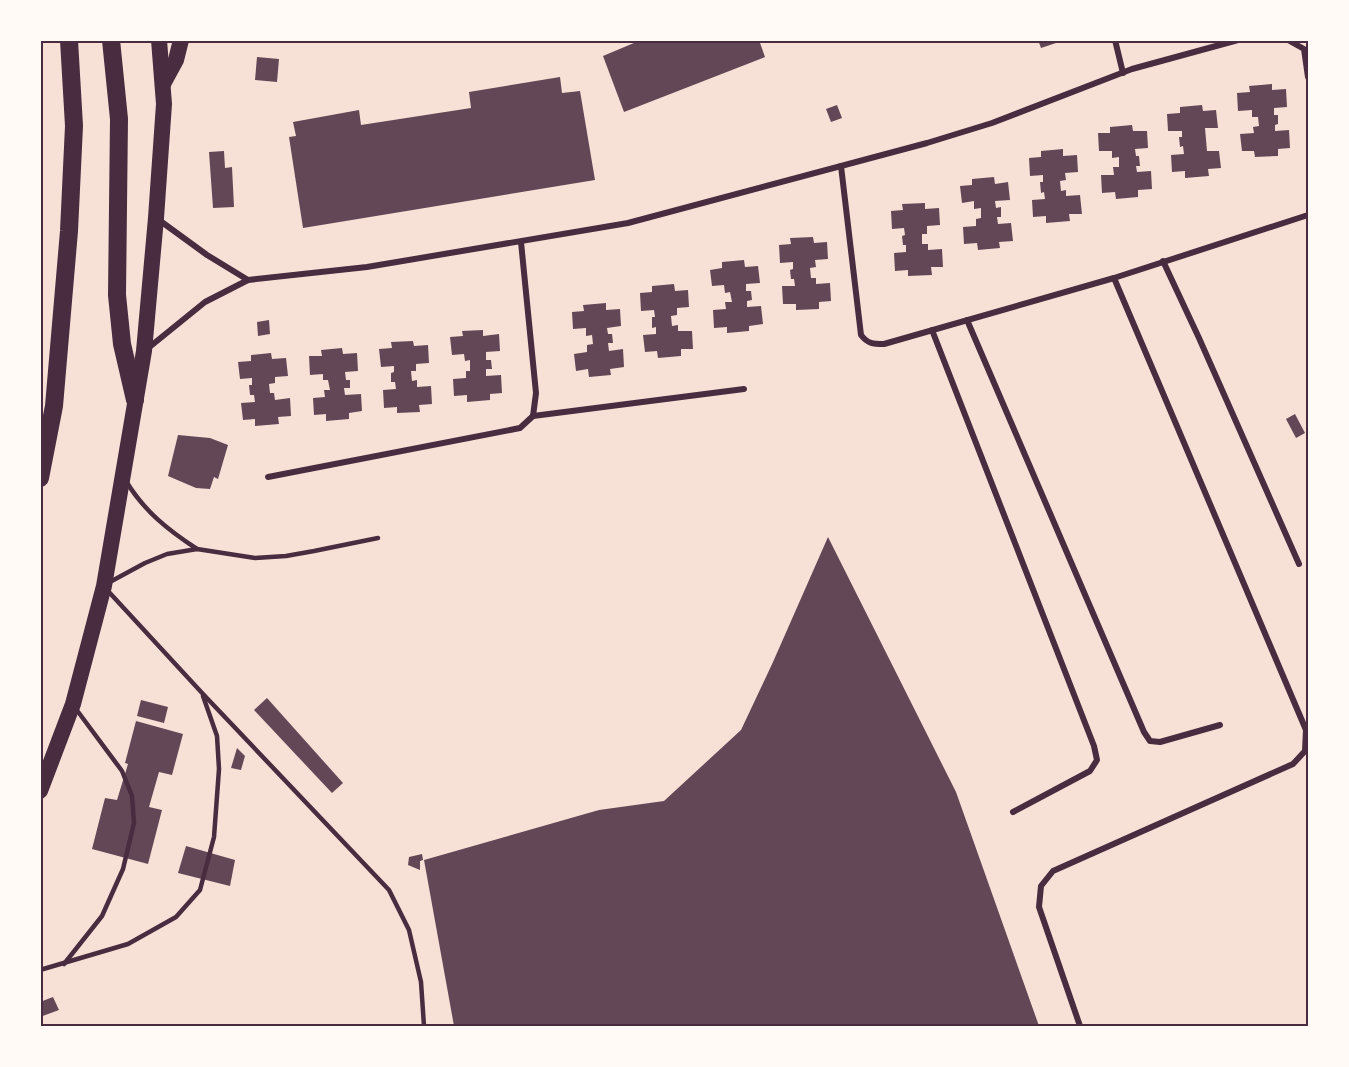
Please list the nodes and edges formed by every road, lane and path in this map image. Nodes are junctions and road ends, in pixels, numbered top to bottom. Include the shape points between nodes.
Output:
1 (69, 40) edge
2 (111, 40) edge
3 (159, 40) edge
4 (181, 40) edge
5 (1115, 40) edge
6 (1238, 40) edge
7 (1288, 40) edge
8 (1123, 73) junction
9 (1308, 77) edge
10 (163, 84) junction
11 (841, 166) junction
12 (1308, 215) edge
13 (156, 218) junction
14 (521, 242) junction
15 (1163, 261) junction
16 (1114, 278) junction
17 (248, 280) junction
18 (967, 320) junction
19 (932, 330) junction
20 (144, 351) junction
21 (744, 389) dead end
22 (135, 400) junction
23 (533, 416) junction
24 (123, 475) junction
25 (268, 477) dead end
26 (40, 478) edge
27 (378, 538) dead end
28 (197, 549) junction
29 (1299, 564) dead end
30 (104, 586) junction
31 (203, 694) junction
32 (72, 704) junction
33 (1220, 724) dead end
34 (40, 791) edge
35 (1013, 812) dead end
36 (64, 964) junction
37 (40, 970) edge
38 (424, 1026) edge
39 (1080, 1026) edge

1 - 26 highway via 74,126 69,231 54,406
2 - 22 highway via 119,119 117,295 122,344
3 - 10 highway
4 - 10 highway via 177,60
5 - 8 street
6 - 8 street
7 - 9 street via 1304,49
8 - 11 street via 992,123
10 - 13 highway
11 - 14 street via 628,223
11 - 19 street via 861,335 866,341 884,344
12 - 15 street
13 - 17 street
13 - 20 highway
14 - 17 street via 368,267
14 - 23 street via 536,393
15 - 16 street
15 - 29 street
16 - 18 street
16 - 39 street via 1306,730 1305,751 1293,764 1053,871 1041,886 1039,907
17 - 20 street via 206,302
18 - 19 street
18 - 33 street via 1144,732 1150,741 1160,742
19 - 35 street via 1097,760 1090,771
20 - 22 highway
21 - 23 street
22 - 24 highway
23 - 25 street via 520,428
24 - 28 lane via 150,513
24 - 30 highway
27 - 28 lane via 255,558
28 - 30 lane via 167,554
30 - 31 lane
30 - 32 highway
31 - 36 lane via 217,736 219,770 214,837 200,890 176,917 128,944
31 - 38 lane via 389,890 409,930 421,982
32 - 34 highway
32 - 36 lane via 122,771 132,796 134,823 123,869 102,916
36 - 37 lane

